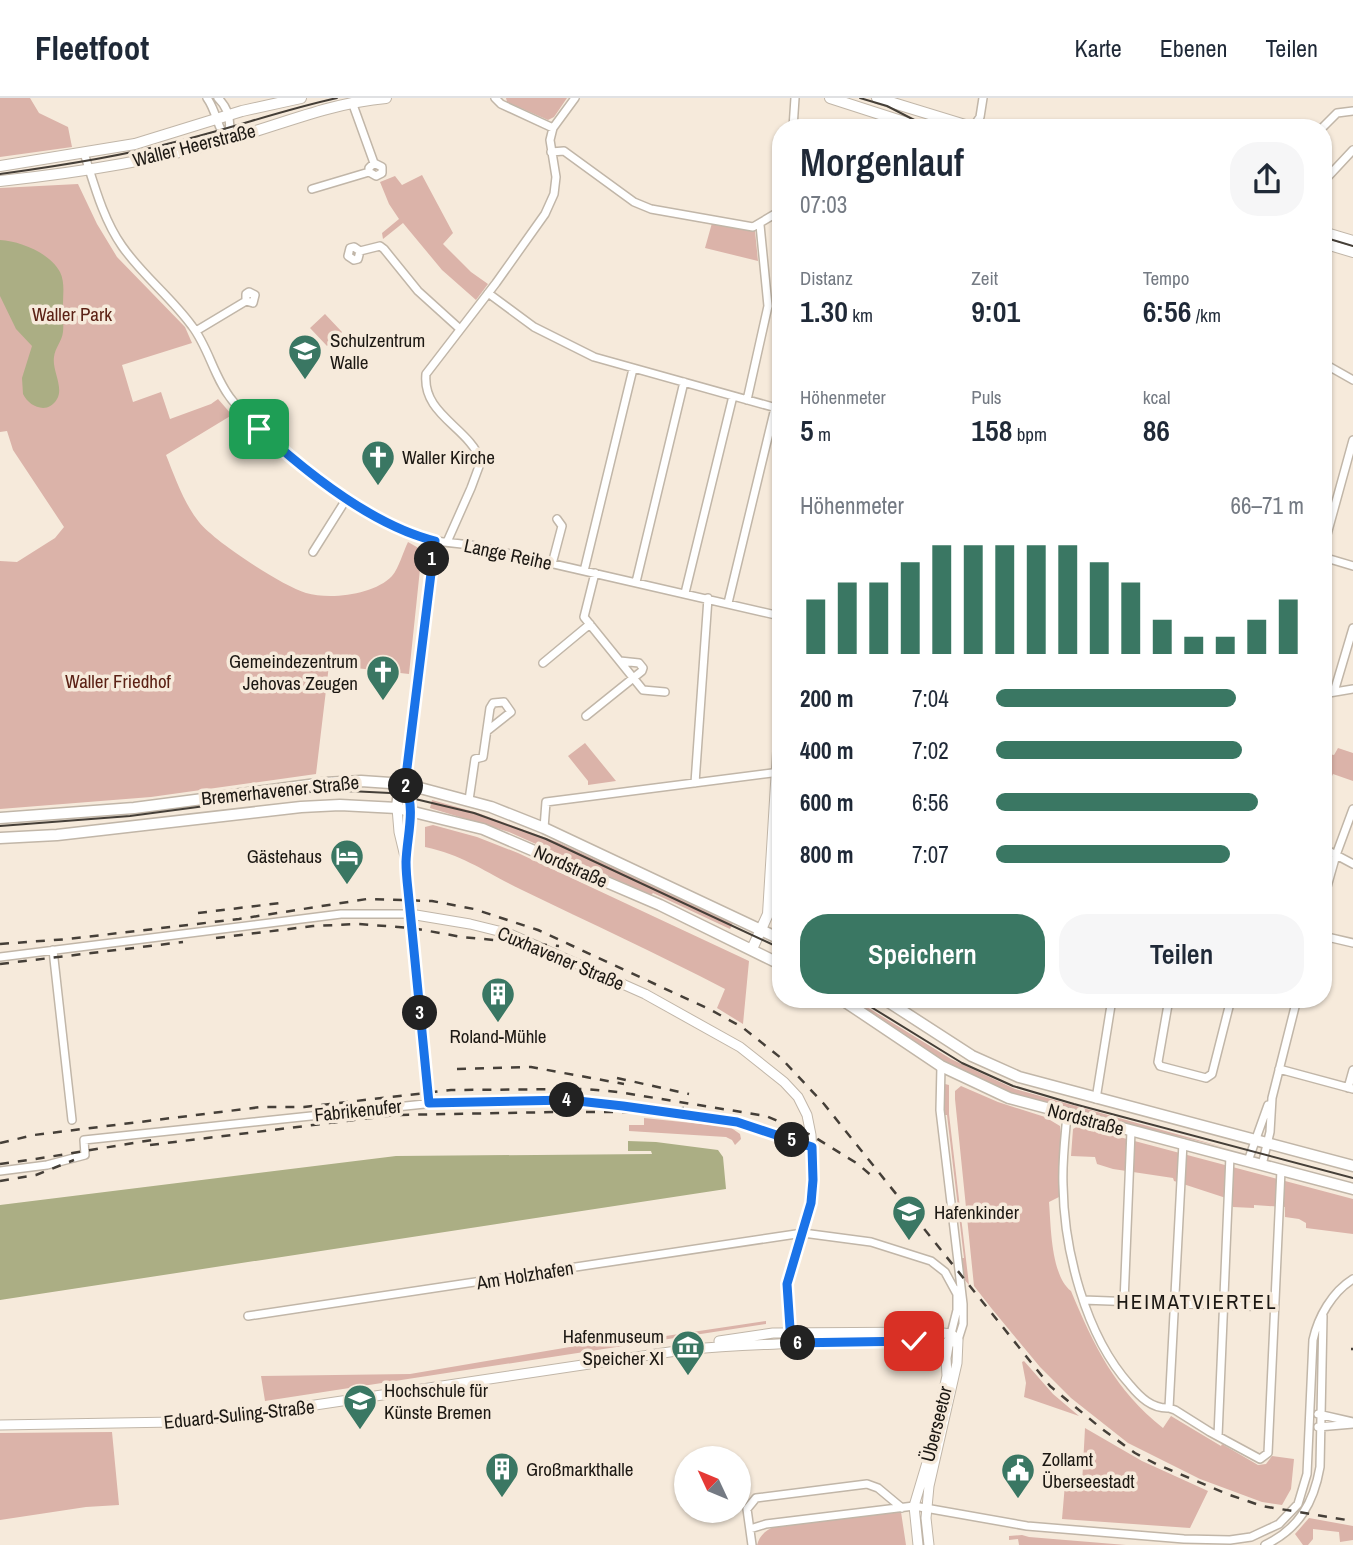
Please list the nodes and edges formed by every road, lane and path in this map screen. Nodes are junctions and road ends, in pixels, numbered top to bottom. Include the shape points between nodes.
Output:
1 (207, 98) edge
2 (218, 98) edge
3 (301, 98) edge
4 (386, 98) edge
5 (495, 98) edge
6 (575, 98) edge
7 (795, 98) edge
8 (830, 98) edge
9 (877, 98) edge
10 (983, 98) edge
11 (352, 102) junction
12 (912, 103) edge
13 (1353, 111) edge
14 (228, 115) junction
15 (217, 119) junction
16 (794, 119) edge
17 (891, 119) edge
18 (953, 119) edge
19 (979, 119) edge
20 (1330, 119) edge
21 (553, 128) junction
22 (227, 140) junction
23 (1353, 150) edge
24 (551, 152) junction
25 (83, 153) junction
26 (374, 163) junction
27 (0, 166) edge
28 (89, 169) junction
29 (369, 172) junction
30 (1332, 172) edge
31 (0, 181) edge
32 (312, 189) dead end
33 (772, 217) edge
34 (760, 225) junction
35 (1332, 235) edge
36 (1353, 241) edge
37 (1332, 246) edge
38 (360, 251) dead end
39 (1353, 252) edge
40 (488, 293) junction
41 (246, 301) dead end
42 (460, 328) junction
43 (196, 331) junction
44 (1332, 368) edge
45 (633, 369) junction
46 (1353, 380) edge
47 (684, 382) junction
48 (733, 396) junction
49 (747, 400) junction
50 (772, 407) edge
51 (772, 432) edge
52 (1353, 440) edge
53 (347, 498) junction
54 (1332, 516) edge
55 (557, 519) dead end
56 (435, 541) junction
57 (447, 542) junction
58 (313, 552) dead end
59 (1332, 560) edge
60 (552, 564) junction
61 (1353, 566) edge
62 (584, 571) junction
63 (595, 573) junction
64 (636, 582) junction
65 (685, 593) junction
66 (708, 598) junction
67 (727, 603) junction
68 (772, 614) edge
69 (590, 624) junction
70 (1353, 628) edge
71 (620, 661) junction
72 (543, 663) dead end
73 (634, 678) junction
74 (1332, 683) edge
75 (1353, 689) edge
76 (665, 692) dead end
77 (1332, 692) edge
78 (586, 716) dead end
79 (487, 731) dead end
80 (772, 773) edge
81 (695, 783) junction
82 (405, 784) junction
83 (469, 800) junction
84 (397, 808) junction
85 (1353, 809) edge
86 (411, 810) junction
87 (0, 818) edge
88 (544, 828) junction
89 (0, 838) edge
90 (514, 840) joint
91 (1332, 853) edge
92 (1336, 855) junction
93 (772, 857) edge
94 (406, 862) junction
95 (1353, 864) edge
96 (1332, 869) edge
97 (411, 914) junction
98 (761, 929) junction
99 (772, 935) edge
100 (1332, 938) edge
101 (1353, 943) edge
102 (752, 949) junction
103 (53, 950) junction
104 (0, 957) edge
105 (772, 960) edge
106 (855, 1008) edge
107 (901, 1008) edge
108 (1111, 1008) edge
109 (1167, 1008) edge
110 (1229, 1008) edge
111 (1295, 1008) edge
112 (942, 1066) junction
113 (1279, 1069) junction
114 (1353, 1070) edge
115 (1350, 1089) edge
116 (1096, 1098) junction
117 (1272, 1098) junction
118 (429, 1103) junction
119 (1068, 1115) junction
120 (72, 1119) dead end
121 (1131, 1131) junction
122 (1255, 1140) junction
123 (1183, 1143) junction
124 (1267, 1144) junction
125 (812, 1147) junction
126 (1230, 1156) junction
127 (1248, 1161) junction
128 (1262, 1165) junction
129 (1353, 1166) edge
130 (1281, 1170) junction
131 (0, 1171) edge
132 (1353, 1189) edge
133 (803, 1233) junction
134 (958, 1261) junction
135 (1353, 1279) edge
136 (957, 1294) junction
137 (1083, 1300) junction
138 (1124, 1301) junction
139 (1174, 1303) junction
140 (1225, 1306) junction
141 (1274, 1307) junction
142 (1323, 1315) junction
143 (248, 1316) dead end
144 (790, 1338) junction
145 (952, 1340) junction
146 (1169, 1408) junction
147 (1310, 1413) junction
148 (1320, 1414) junction
149 (1353, 1423) edge
150 (0, 1425) edge
151 (1310, 1426) junction
152 (1320, 1427) junction
153 (1218, 1436) junction
154 (914, 1506) junction
155 (902, 1508) junction
156 (926, 1509) junction
157 (750, 1530) junction
158 (1184, 1542) edge
159 (752, 1545) edge
160 (918, 1545) edge
161 (929, 1545) edge
162 (1265, 1545) edge

1 - 15 street
2 - 14 street
3 - 14 main road, Waller Heerstraße
4 - 11 main road, Waller Heerstraße
5 - 21 street
6 - 21 street
7 - 16 street
8 - 17 main road
9 - 12 main road
10 - 19 street
11 - 22 main road, Waller Heerstraße
11 - 26 street
12 - 18 main road
13 - 20 street via 1336,113
14 - 15 main road, Waller Heerstraße
14 - 22 street via 231,128
15 - 22 street
15 - 25 main road, Waller Heerstraße via 157,138
21 - 24 street
22 - 28 main road, Waller Heerstraße
23 - 30 street
24 - 34 street via 564,151 650,209
24 - 40 street via 556,177 550,205
25 - 27 main road, Waller Heerstraße
25 - 28 street, Lange Reihe
26 - 29 street
26 - 29 street via 380,164 382,173
28 - 31 main road, Waller Heerstraße
28 - 43 street, Lange Reihe via 120,244
29 - 32 street
33 - 34 street
34 - 49 street via 768,306
35 - 36 main road
37 - 39 main road
38 - 42 street via 384,248 418,291
40 - 42 street
40 - 45 street via 560,341
41 - 43 street
42 - 57 street via 426,374 425,386 433,404 471,443 481,461
43 - 53 street, Lange Reihe via 223,388 243,414
44 - 46 street
45 - 47 street
45 - 62 street
47 - 48 street
47 - 64 street
48 - 49 street
48 - 65 street
49 - 50 street
51 - 67 street
52 - 54 street
53 - 56 street, Lange Reihe
53 - 58 street
55 - 60 street via 562,526
56 - 57 street, Lange Reihe
56 - 82 street
57 - 60 street, Lange Reihe
59 - 61 street
60 - 62 street, Lange Reihe
62 - 63 street, Lange Reihe
63 - 64 street, Lange Reihe
63 - 69 street via 584,617
64 - 65 street, Lange Reihe
65 - 66 street, Lange Reihe
66 - 67 street, Lange Reihe
66 - 81 street
67 - 68 street, Lange Reihe
69 - 71 street
69 - 72 street
70 - 74 street
71 - 73 street
71 - 73 street via 639,663 642,671
73 - 76 street via 643,690
73 - 78 street
75 - 77 street
79 - 83 street via 483,757 475,759
80 - 81 street
81 - 88 street via 546,802
82 - 83 main road, Bremerhavener Straße
82 - 84 main road
82 - 86 main road
82 - 87 main road, Bremerhavener Straße via 324,783 134,808
83 - 88 main road, Bremerhavener Straße
84 - 86 main road, Bremerhavener Straße
84 - 89 main road, Bremerhavener Straße via 301,807
84 - 94 street
85 - 92 street
86 - 90 main road, Bremerhavener Straße
86 - 94 street
88 - 98 main road, Nordstraße
90 - 102 main road, Nordstraße
91 - 92 street
92 - 95 street
92 - 96 street
93 - 98 main road via 768,914
94 - 97 street
97 - 103 street, Cuxhavener Straße via 341,914
97 - 118 street
97 - 125 street, Cuxhavener Straße via 533,942 662,1002 740,1047 798,1097 807,1115
98 - 99 main road, Nordstraße
98 - 102 main road
100 - 101 street
102 - 105 main road, Nordstraße
103 - 104 street, Cuxhavener Straße
103 - 120 street
106 - 112 main road, Nordstraße
107 - 116 main road, Nordstraße via 995,1067
108 - 116 street
109 - 110 street via 1160,1066 1206,1078 1212,1074
111 - 113 street
112 - 119 main road, Nordstraße via 1009,1098
112 - 134 street, Überseetor via 940,1110
113 - 115 street
113 - 117 street
114 - 115 street
116 - 122 main road, Nordstraße
117 - 122 street
117 - 124 street
118 - 125 street, Fabrikenufer via 569,1100 623,1106 737,1122
118 - 131 street, Fabrikenufer via 84,1140 85,1155
119 - 121 main road, Nordstraße
119 - 137 street via 1064,1213
121 - 123 main road, Nordstraße
121 - 138 street
122 - 124 main road, Nordstraße
122 - 127 street
123 - 126 main road, Nordstraße
123 - 139 street
124 - 128 street
124 - 129 main road, Nordstraße
125 - 133 street, Cuxhavener Straße via 813,1190
126 - 127 main road, Nordstraße
126 - 140 street
127 - 128 main road, Nordstraße
128 - 130 main road, Nordstraße
130 - 132 main road, Nordstraße
130 - 141 street
133 - 136 street, Am Holzhafen via 872,1242 931,1261 945,1272
133 - 143 street, Am Holzhafen
133 - 144 street, Cuxhavener Straße via 787,1284
134 - 136 street, Überseetor
134 - 145 street, Überseetor via 963,1311
135 - 142 street via 1338,1291
136 - 145 street, Überseetor
137 - 138 street
137 - 146 street via 1120,1374 1149,1403
138 - 139 street
139 - 140 street
139 - 146 street
140 - 141 street
140 - 153 street
141 - 153 street via 1268,1453 1260,1459
142 - 147 street via 1313,1340
142 - 148 street
144 - 145 street, Eduard-Suling-Straße
144 - 150 street, Eduard-Suling-Straße via 248,1415 164,1422
145 - 154 street, Überseetor via 931,1448
145 - 156 street, Überseetor via 957,1363
146 - 153 street
147 - 148 street
147 - 151 street
148 - 149 street
148 - 152 street
149 - 152 street
151 - 152 street
151 - 158 street via 1304,1491 1279,1524 1251,1537
152 - 162 street via 1320,1467 1310,1504 1288,1531
154 - 155 street
154 - 156 street
154 - 160 street, Überseetor
155 - 157 street via 766,1524
155 - 157 street via 878,1488 867,1485 756,1498 747,1509
156 - 158 street via 1027,1526
156 - 161 street, Überseetor
157 - 159 street

